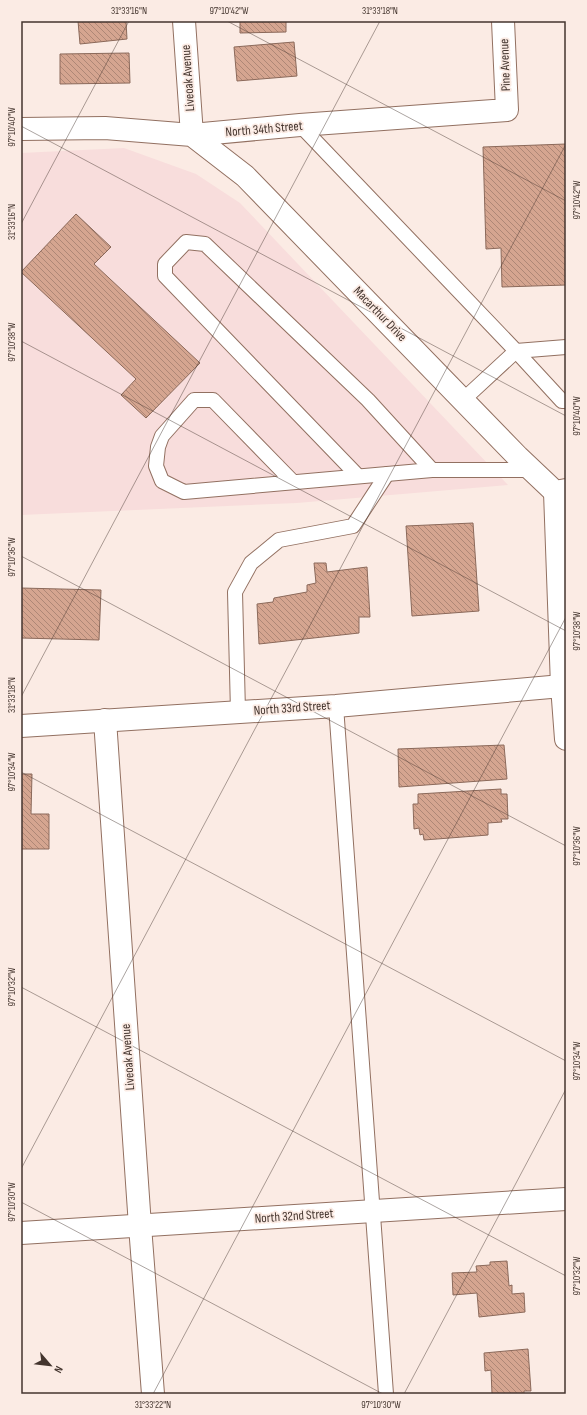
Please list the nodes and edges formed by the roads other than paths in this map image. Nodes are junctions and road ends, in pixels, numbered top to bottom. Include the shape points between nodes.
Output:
1 (184, 21) edge
2 (503, 21) edge
3 (507, 110) joint
4 (300, 125) junction
5 (21, 129) edge
6 (192, 135) junction
7 (566, 347) edge
8 (516, 351) junction
9 (463, 400) junction
10 (566, 401) edge
11 (432, 470) junction
12 (532, 470) junction
13 (387, 474) junction
14 (358, 476) junction
15 (293, 482) junction
16 (561, 491) edge
17 (564, 686) edge
18 (336, 706) junction
19 (238, 712) junction
20 (105, 720) junction
21 (21, 726) edge
22 (566, 739) edge
23 (566, 1199) edge
24 (373, 1212) junction
25 (140, 1226) junction
26 (21, 1233) edge
27 (153, 1394) edge
28 (386, 1394) edge

1 - 6 street, Liveoak Avenue
2 - 3 street, Pine Avenue
3 - 4 street, North 34th Street
4 - 6 street, North 34th Street
4 - 8 lane
5 - 6 street, North 34th Street via 105,128
6 - 9 street, Macarthur Drive via 245,176
7 - 8 lane
8 - 9 lane
8 - 10 lane via 562,401
9 - 12 street, Macarthur Drive
11 - 12 lane
11 - 13 lane
11 - 14 lane via 368,400 205,244 186,242 165,264 165,276
12 - 16 street, Macarthur Drive
13 - 14 lane
13 - 19 lane via 353,526 279,540 251,562 235,592
14 - 15 lane
15 - 15 lane via 213,400 194,400 162,436 158,447 156,466 162,481 184,492
16 - 17 street
17 - 18 street, North 33rd Street
17 - 22 street
18 - 19 street, North 33rd Street
18 - 24 lane
19 - 20 street, North 33rd Street
20 - 21 street, North 33rd Street
20 - 25 street, Liveoak Avenue
23 - 24 street, North 32nd Street
24 - 25 street, North 32nd Street
24 - 28 lane
25 - 26 street, North 32nd Street
25 - 27 street, Liveoak Avenue

